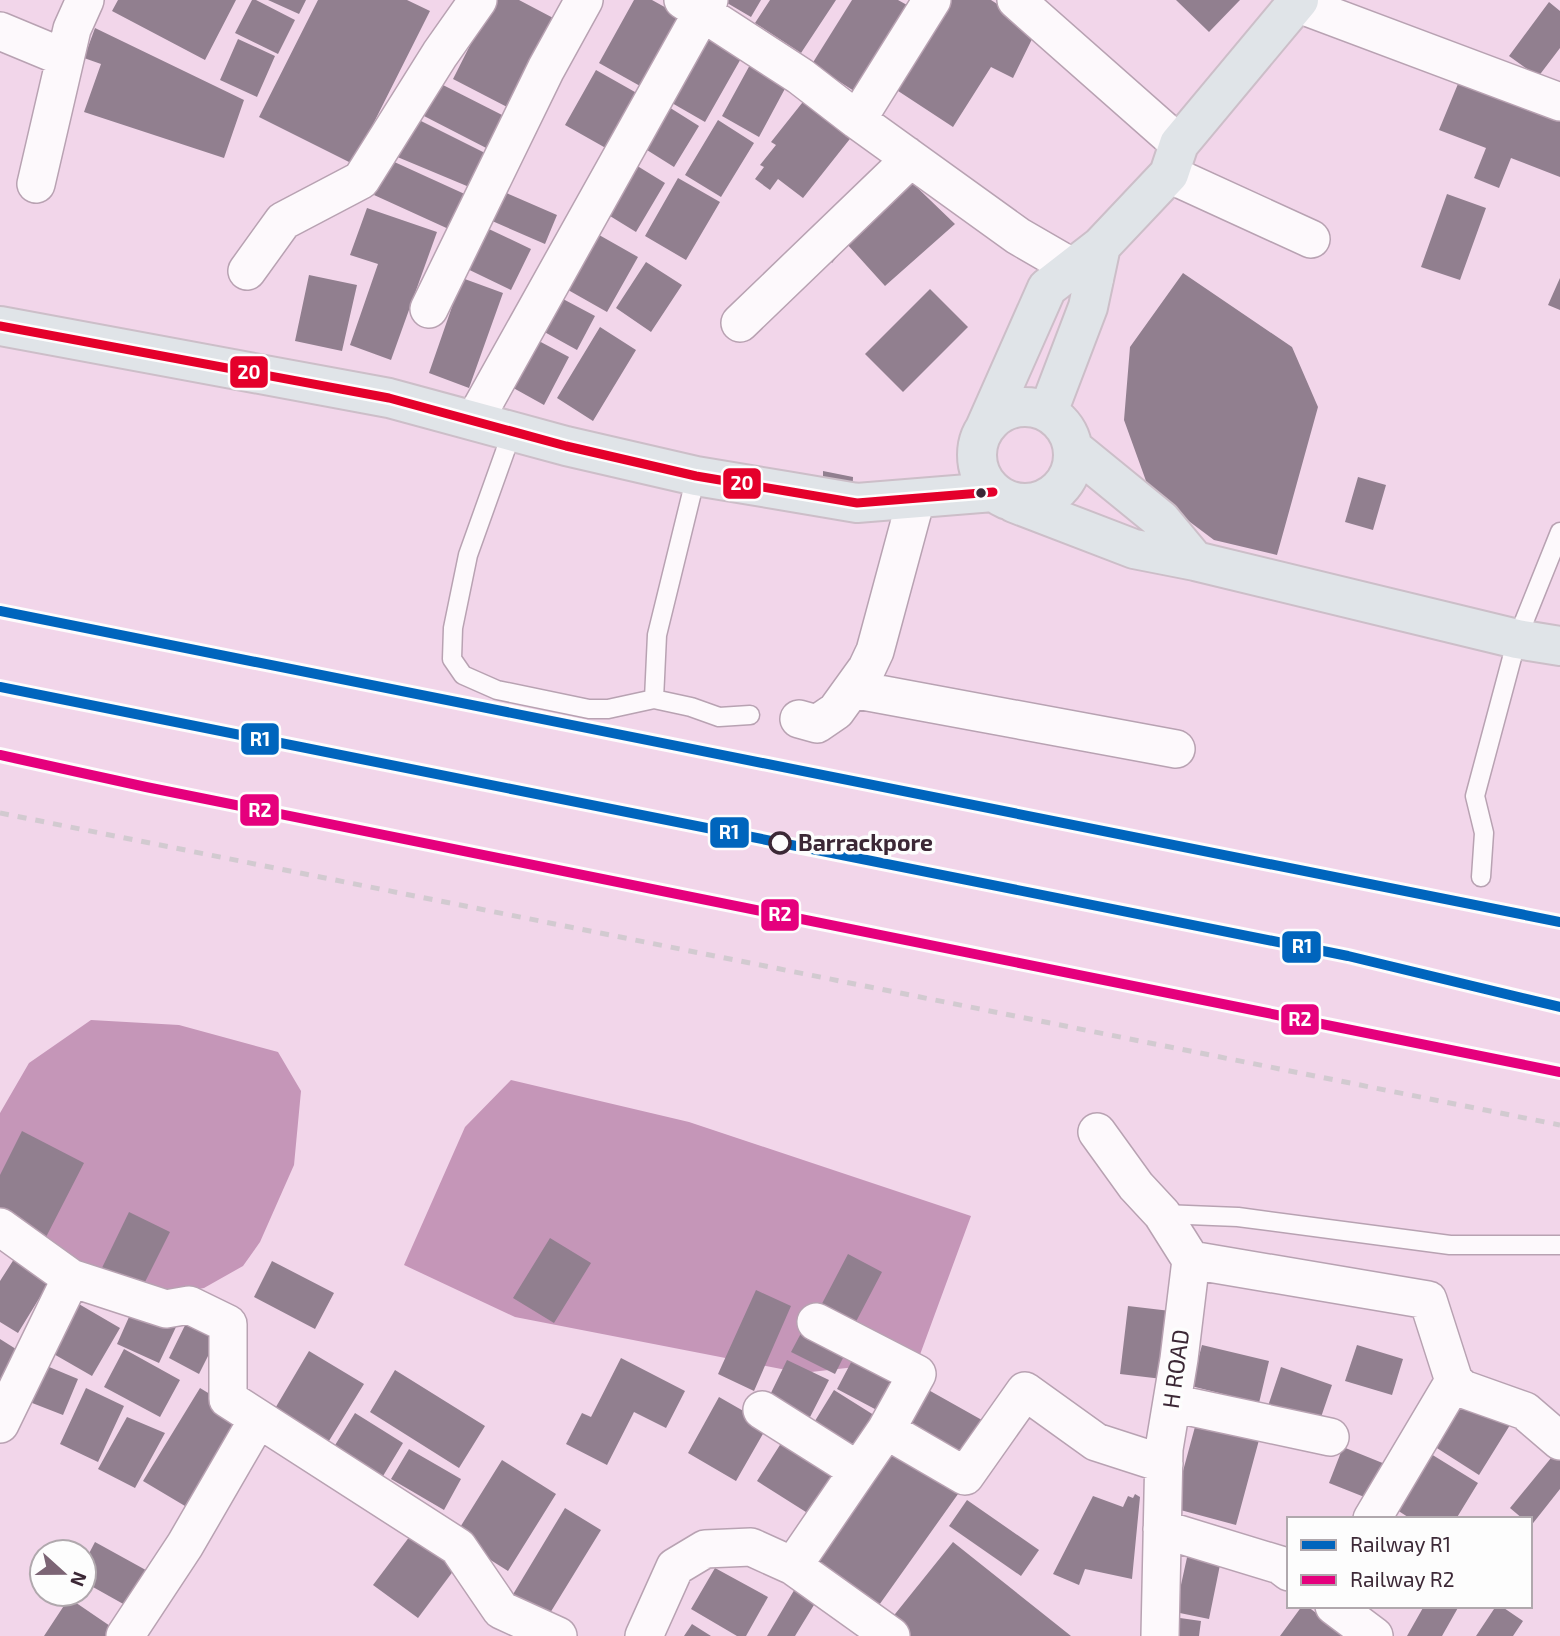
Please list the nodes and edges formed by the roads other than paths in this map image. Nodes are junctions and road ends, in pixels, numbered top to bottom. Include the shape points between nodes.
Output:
1 (85, 0) edge
2 (478, 0) edge
3 (584, 0) edge
4 (932, 0) edge
5 (1016, 0) edge
6 (1297, 2) edge
7 (698, 4) edge
8 (0, 31) edge
9 (65, 58) junction
10 (1560, 102) edge
11 (856, 120) junction
12 (906, 155) junction
13 (1174, 159) junction
14 (36, 184) dead end
15 (1311, 239) dead end
16 (1089, 264) junction
17 (247, 271) dead end
18 (429, 309) dead end
19 (740, 323) dead end
20 (0, 326) edge
21 (1048, 412) junction
22 (474, 421) junction
23 (985, 428) junction
24 (512, 432) junction
25 (1074, 449) junction
26 (696, 476) junction
27 (1003, 498) junction
28 (916, 499) junction
29 (1560, 532) edge
30 (1195, 561) junction
31 (1517, 639) junction
32 (1560, 646) edge
33 (852, 689) junction
34 (654, 699) junction
35 (750, 715) dead end
36 (799, 719) dead end
37 (1176, 749) dead end
38 (1481, 877) dead end
39 (1097, 1132) dead end
40 (1163, 1214) junction
41 (0, 1227) edge
42 (1560, 1245) edge
43 (1191, 1260) junction
44 (71, 1278) junction
45 (816, 1322) dead end
46 (1454, 1381) junction
47 (1172, 1403) junction
48 (762, 1410) dead end
49 (258, 1419) junction
50 (0, 1424) edge
51 (886, 1430) junction
52 (1330, 1437) dead end
53 (1560, 1441) edge
54 (1164, 1465) junction
55 (857, 1470) junction
56 (1373, 1517) edge
57 (1162, 1529) junction
58 (793, 1566) junction
59 (1287, 1570) edge
60 (1337, 1608) edge
61 (125, 1636) edge
62 (558, 1636) edge
63 (644, 1636) edge
64 (891, 1636) edge
65 (1160, 1636) edge
66 (1374, 1636) edge

1 - 9 street
2 - 17 street via 361,180 283,221
3 - 18 street
4 - 11 street
5 - 13 street
6 - 10 street
6 - 13 main road
7 - 11 street
7 - 22 street
8 - 9 street
9 - 14 street
11 - 12 street
12 - 16 street via 1018,236
12 - 19 street via 901,168
13 - 15 street
13 - 16 main road
16 - 21 main road via 1088,307
16 - 23 main road via 1046,288
20 - 22 main road via 389,398
21 - 23 main road via 1025,406 1002,412
21 - 25 main road via 1065,427
22 - 24 main road
23 - 27 main road via 977,450 980,473
24 - 26 main road
24 - 34 lane via 468,555 453,628 452,659 463,675 498,691 589,709
25 - 27 main road via 1071,472 1058,492 1038,503
25 - 30 main road via 1161,520
26 - 28 main road via 857,503
26 - 34 lane via 657,635
27 - 28 main road
27 - 30 main road via 1134,549
28 - 33 street via 875,651
29 - 31 lane
30 - 31 main road
31 - 32 main road
31 - 38 lane via 1475,796 1484,833
33 - 36 street via 836,711 817,724
33 - 37 street
34 - 35 lane via 719,717
39 - 40 street
40 - 42 lane via 1238,1217 1450,1245
40 - 43 street
41 - 44 street
43 - 46 street via 1428,1300
43 - 47 street, H ROAD
44 - 49 street via 166,1309 189,1305 228,1324 228,1399
44 - 50 street
45 - 51 street via 917,1374
46 - 53 street via 1463,1389 1525,1411
46 - 56 street
47 - 52 street
47 - 54 street, H ROAD
48 - 55 street
49 - 61 street via 185,1545
49 - 62 street via 458,1547 501,1610
51 - 54 street via 965,1476 1025,1391 1096,1442
51 - 55 street
54 - 57 street, H ROAD
55 - 58 street
57 - 59 street
57 - 65 street, H ROAD
58 - 63 street via 751,1547 705,1549 675,1567
58 - 64 street
60 - 66 street

